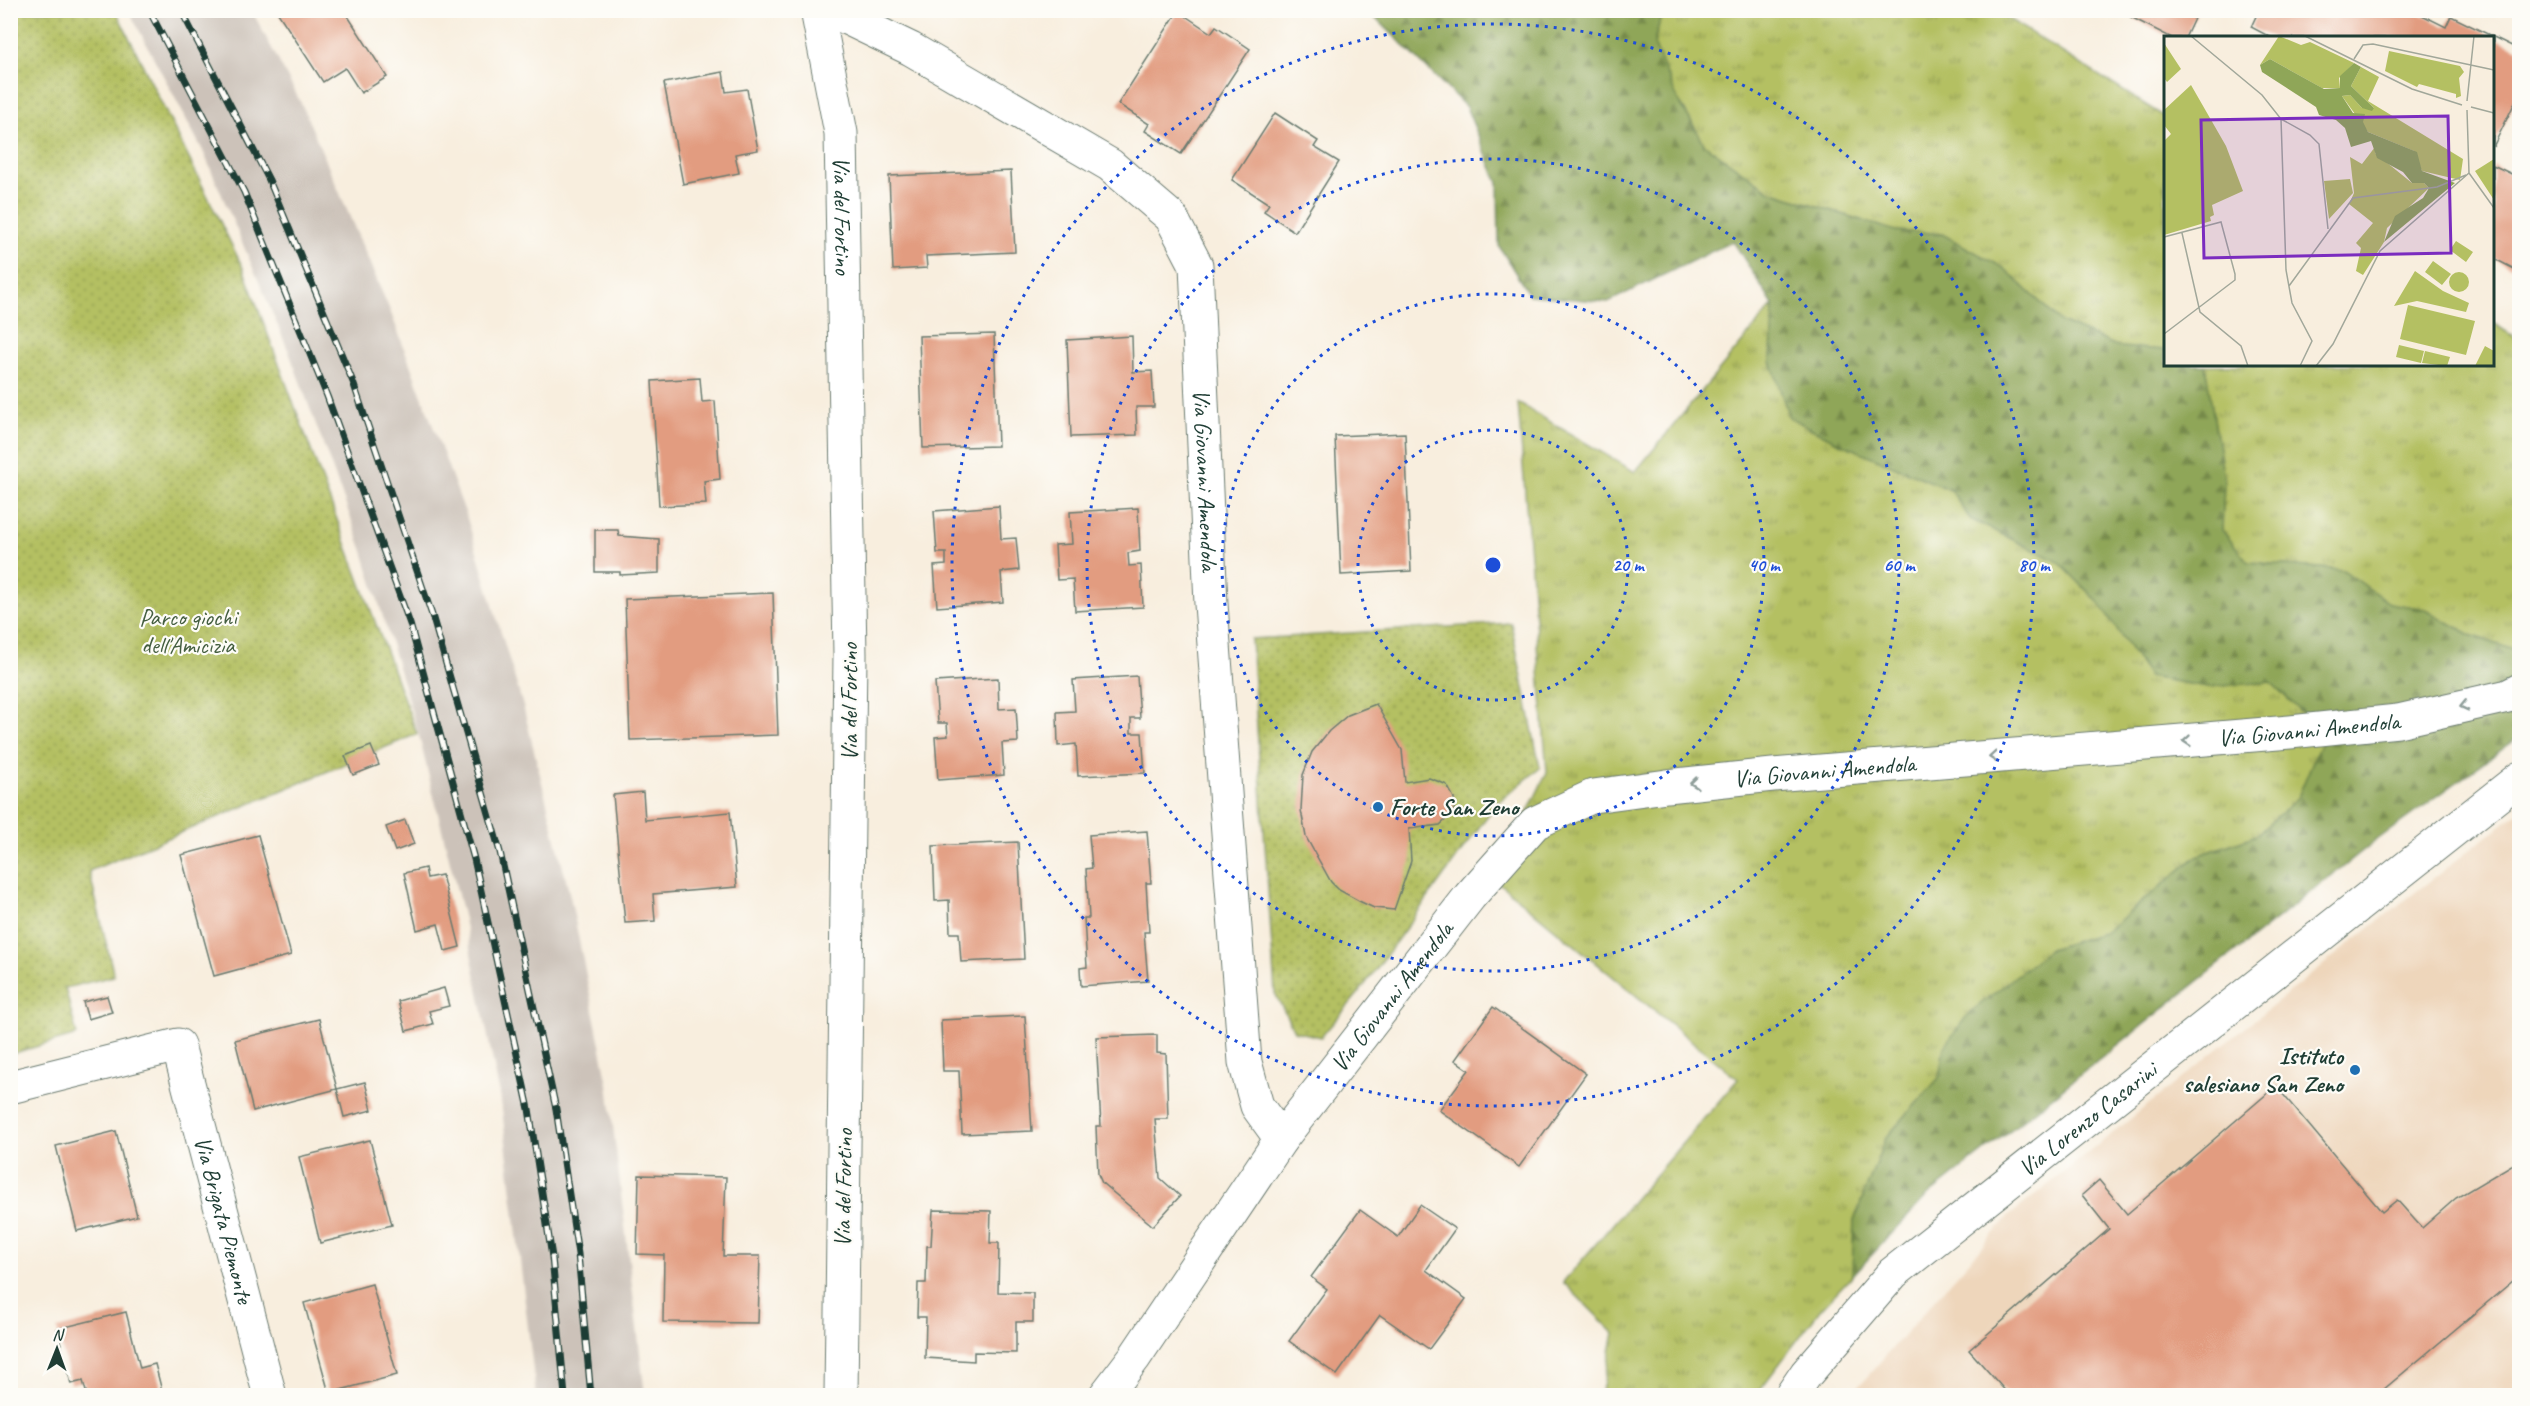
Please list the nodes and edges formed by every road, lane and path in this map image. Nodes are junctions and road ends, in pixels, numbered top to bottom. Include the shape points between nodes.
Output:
1 (817, 10) edge
2 (830, 10) edge
3 (2520, 690) edge
4 (2520, 778) edge
5 (10, 1088) edge
6 (1281, 1139) junction
7 (270, 1395) edge
8 (841, 1395) edge
9 (1105, 1395) edge
10 (1791, 1395) edge

1 - 8 street, Via del Fortino via 842,156 850,655
2 - 6 street, Via Giovanni Amendola via 912,49 1110,165 1171,217 1196,265 1211,604 1245,1062 1257,1106
3 -> 6 street, Via Giovanni Amendola via 2398,721 1773,775 1593,796 1535,823 1470,896
4 - 10 street, Via Lorenzo Casarini via 1893,1273
5 - 7 street, Via Brigata Piemonte via 178,1045
6 - 9 street, Via Giovanni Amendola

